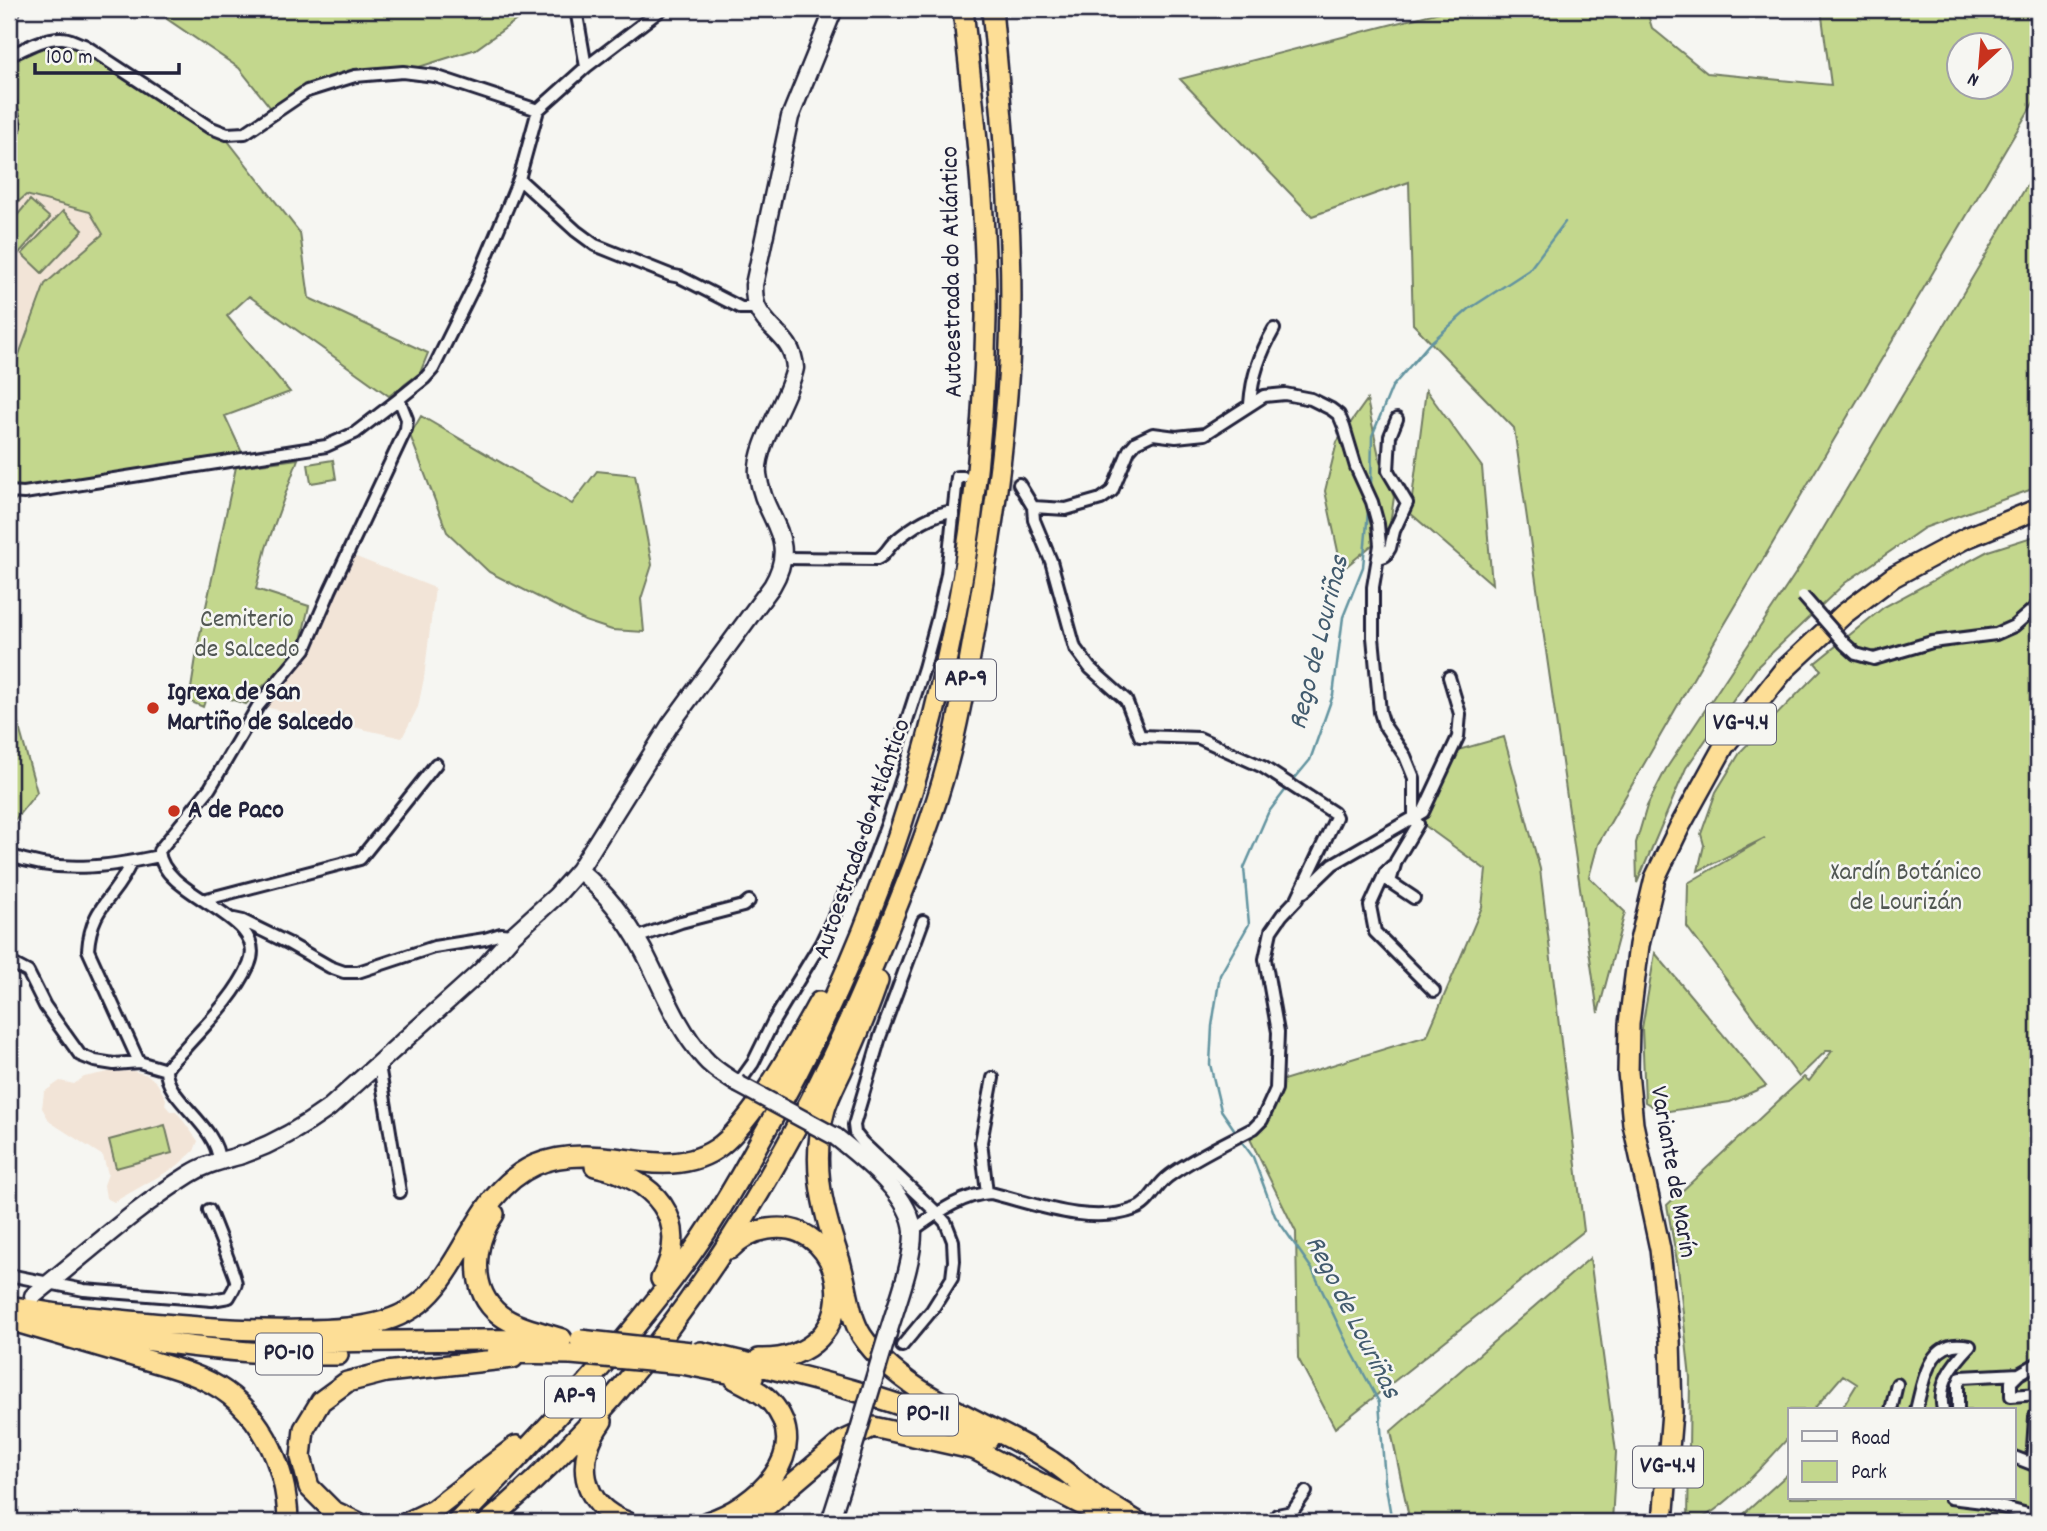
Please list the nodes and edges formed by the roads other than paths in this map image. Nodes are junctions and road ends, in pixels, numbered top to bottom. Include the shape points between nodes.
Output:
1 (15, 9) edge
2 (576, 9) edge
3 (662, 9) edge
4 (834, 9) edge
5 (962, 9) edge
6 (992, 9) edge
7 (9, 19) edge
8 (9, 56) edge
9 (586, 67) junction
10 (9, 100) edge
11 (538, 110) junction
12 (9, 139) edge
13 (519, 179) junction
14 (757, 308) junction
15 (1275, 329) dead end
16 (400, 399) junction
17 (1250, 404) junction
18 (1396, 419) dead end
19 (963, 477) dead end
20 (1018, 484) dead end
21 (9, 492) edge
22 (1033, 507) junction
23 (2038, 509) edge
24 (953, 511) junction
25 (784, 558) junction
26 (1379, 558) junction
27 (1804, 596) dead end
28 (2038, 605) edge
29 (1449, 677) dead end
30 (436, 764) dead end
31 (1414, 818) junction
32 (924, 838) junction
33 (9, 855) edge
34 (159, 856) junction
35 (1396, 861) junction
36 (131, 862) junction
37 (579, 870) junction
38 (878, 894) junction
39 (1414, 898) dead end
40 (203, 900) junction
41 (1297, 900) junction
42 (749, 901) dead end
43 (231, 919) junction
44 (923, 921) dead end
45 (513, 935) junction
46 (636, 938) junction
47 (9, 962) edge
48 (1434, 991) dead end
49 (139, 1062) junction
50 (379, 1065) junction
51 (166, 1070) junction
52 (993, 1079) dead end
53 (738, 1084) junction
54 (219, 1161) junction
55 (400, 1192) dead end
56 (987, 1193) junction
57 (209, 1210) dead end
58 (937, 1213) junction
59 (913, 1230) junction
60 (9, 1275) edge
61 (51, 1282) junction
62 (694, 1293) junction
63 (33, 1296) dead end
64 (9, 1306) edge
65 (57, 1314) junction
66 (9, 1319) edge
67 (566, 1346) junction
68 (902, 1346) dead end
69 (691, 1356) junction
70 (2038, 1363) edge
71 (719, 1370) junction
72 (2020, 1374) junction
73 (630, 1375) junction
74 (588, 1382) junction
75 (1897, 1384) dead end
76 (2038, 1394) edge
77 (1892, 1408) edge
78 (1917, 1408) edge
79 (1943, 1408) edge
80 (1958, 1408) edge
81 (2038, 1411) edge
82 (981, 1451) junction
83 (2016, 1458) edge
84 (1306, 1492) dead end
85 (1097, 1497) junction
86 (1966, 1500) edge
87 (2038, 1517) edge
88 (288, 1522) edge
89 (357, 1522) edge
90 (408, 1522) edge
91 (457, 1522) edge
92 (488, 1522) edge
93 (627, 1522) edge
94 (707, 1522) edge
95 (741, 1522) edge
96 (830, 1522) edge
97 (1113, 1522) edge
98 (1138, 1522) edge
99 (1275, 1522) edge
100 (1663, 1522) edge

1 - 7 street
2 - 9 street
3 - 9 street
4 - 14 street via 790,117 754,285
5 - 38 highway, Autoestrada do Atlántico / AP-9 via 981,180 986,313 983,403 970,538 954,627 923,758
6 - 32 highway, Autoestrada do Atlántico / AP-9 via 1011,253 1003,444 963,698
8 - 11 street via 61,38 72,41 227,134 245,133 307,91 355,76 403,72 435,76
9 - 11 street
10 - 12 street via 15,127
11 - 13 street
13 - 14 street via 595,245 680,277 741,308
13 - 16 street via 433,369
14 - 25 street via 789,344 795,358 794,377 758,466 782,538
15 - 17 street via 1252,377
16 - 21 street via 355,433 326,446
16 - 34 street via 406,429 305,649 258,706 210,788 164,843
17 - 22 street via 1205,434 1176,438 1153,434 1136,442 1112,491 1101,499 1066,509
17 - 26 street via 1264,396 1285,394 1311,399 1339,415 1376,515
18 - 26 street via 1388,471 1407,503 1390,548
19 - 24 street via 957,477
20 - 22 street
22 - 41 street via 1075,648 1126,700 1140,736 1199,738 1263,767 1334,813
23 - 100 highway, Variante de Marín / VG-4.4 via 1966,538 1893,577 1844,614 1784,670 1724,746 1654,878 1639,945 1628,1072 1633,1124 1660,1249 1670,1340 1672,1412
24 - 25 street via 937,513 877,559
24 - 53 street via 947,574 925,668 854,874 821,943
25 - 37 street via 772,586 670,725
26 - 31 street via 1373,587 1373,637 1380,712 1414,778
27 - 28 street, bridge via 1856,654 1874,659 1932,642 1996,634 2014,626
29 - 31 street via 1460,715 1458,737 1423,811
30 - 40 street via 360,859
31 - 35 street via 1418,824
31 - 41 street via 1333,864
32 - 62 highway, Autoestrada do Atlántico / AP-9 via 869,977 796,1131
32 - 85 highway via 870,1007 825,1108 817,1159 822,1198 846,1278 849,1304 860,1334 879,1358 944,1404 1052,1462
33 - 36 street via 56,867
34 - 36 street
34 - 40 street via 174,878
35 - 39 street via 1390,882
35 - 48 street via 1385,873 1370,906 1375,932
36 - 49 street via 95,916 88,950
37 - 45 street
37 - 46 street
38 - 65 highway via 785,1060 728,1139 703,1156 678,1163 581,1156 534,1165 493,1198 436,1287 405,1312 363,1326 268,1331
38 - 74 highway, Autoestrada do Atlántico / AP-9 via 808,1052 731,1192 684,1264
40 - 43 street
41 - 56 street via 1271,931 1265,959 1278,1032 1278,1060 1276,1089 1254,1128 1170,1175 1136,1209 1108,1216
42 - 46 street
43 - 45 street via 344,972 358,972 434,947
43 - 51 street via 250,937 250,962 228,1000
44 - 58 street via 880,1037 854,1125 863,1143
45 - 50 street via 481,971
46 - 53 street via 682,1029 704,1059
47 - 49 street via 28,972 44,1006 80,1055 114,1064
49 - 51 street
50 - 54 street via 311,1122 267,1145
50 - 55 street
51 - 54 street via 169,1083 214,1141
52 - 56 street via 981,1142
53 - 59 street, bridge via 836,1137 904,1203
54 - 61 street via 189,1174
56 - 58 street via 960,1200
57 - 61 street via 236,1279 229,1297 212,1300 84,1290
58 - 59 street
58 - 68 street via 953,1241 952,1278
59 - 96 street, bridge via 888,1333
60 - 61 street
61 - 63 street
62 - 69 highway via 733,1245 746,1236 778,1227 811,1239 825,1254 838,1291 829,1327 797,1354 777,1360
62 - 73 highway, Autoestrada do Atlántico / AP-9
64 - 65 highway, PO-10
65 - 67 highway, PO-10 via 245,1340
66 - 67 highway, PO-10 via 155,1343 246,1352 321,1355
66 - 88 highway via 177,1368 232,1397 272,1448 286,1490
67 - 69 highway, PO-11, bridge
67 - 74 highway via 500,1315 481,1288 478,1253 490,1220 521,1186 552,1171 596,1166 617,1171 661,1203 674,1243 662,1277
67 - 89 highway via 386,1372 347,1382 321,1401 304,1429 302,1457 309,1487 333,1511
69 - 71 highway, PO-11
69 - 85 highway, PO-11 via 812,1378 915,1410 1030,1460
70 - 72 street
71 - 82 highway, PO-11 via 862,1405
71 - 94 highway via 770,1400 779,1412 786,1440 777,1472 767,1486 735,1511
72 - 76 street via 2011,1382 2011,1396
72 - 80 street via 1962,1377
73 - 92 highway, Autoestrada do Atlántico / AP-9 via 523,1493
73 - 93 highway via 587,1446 584,1464 593,1496
74 - 90 highway via 479,1477
74 - 91 highway, Autoestrada do Atlántico / AP-9
75 - 77 street
78 - 79 street via 1926,1372 1936,1355 1952,1345 1970,1346 1941,1388
81 - 83 street via 2032,1464
82 - 95 highway via 873,1427 843,1441 762,1510
82 - 97 highway, PO-11
84 - 99 street via 1292,1512 1277,1515
85 - 98 highway, PO-11
86 - 87 street

